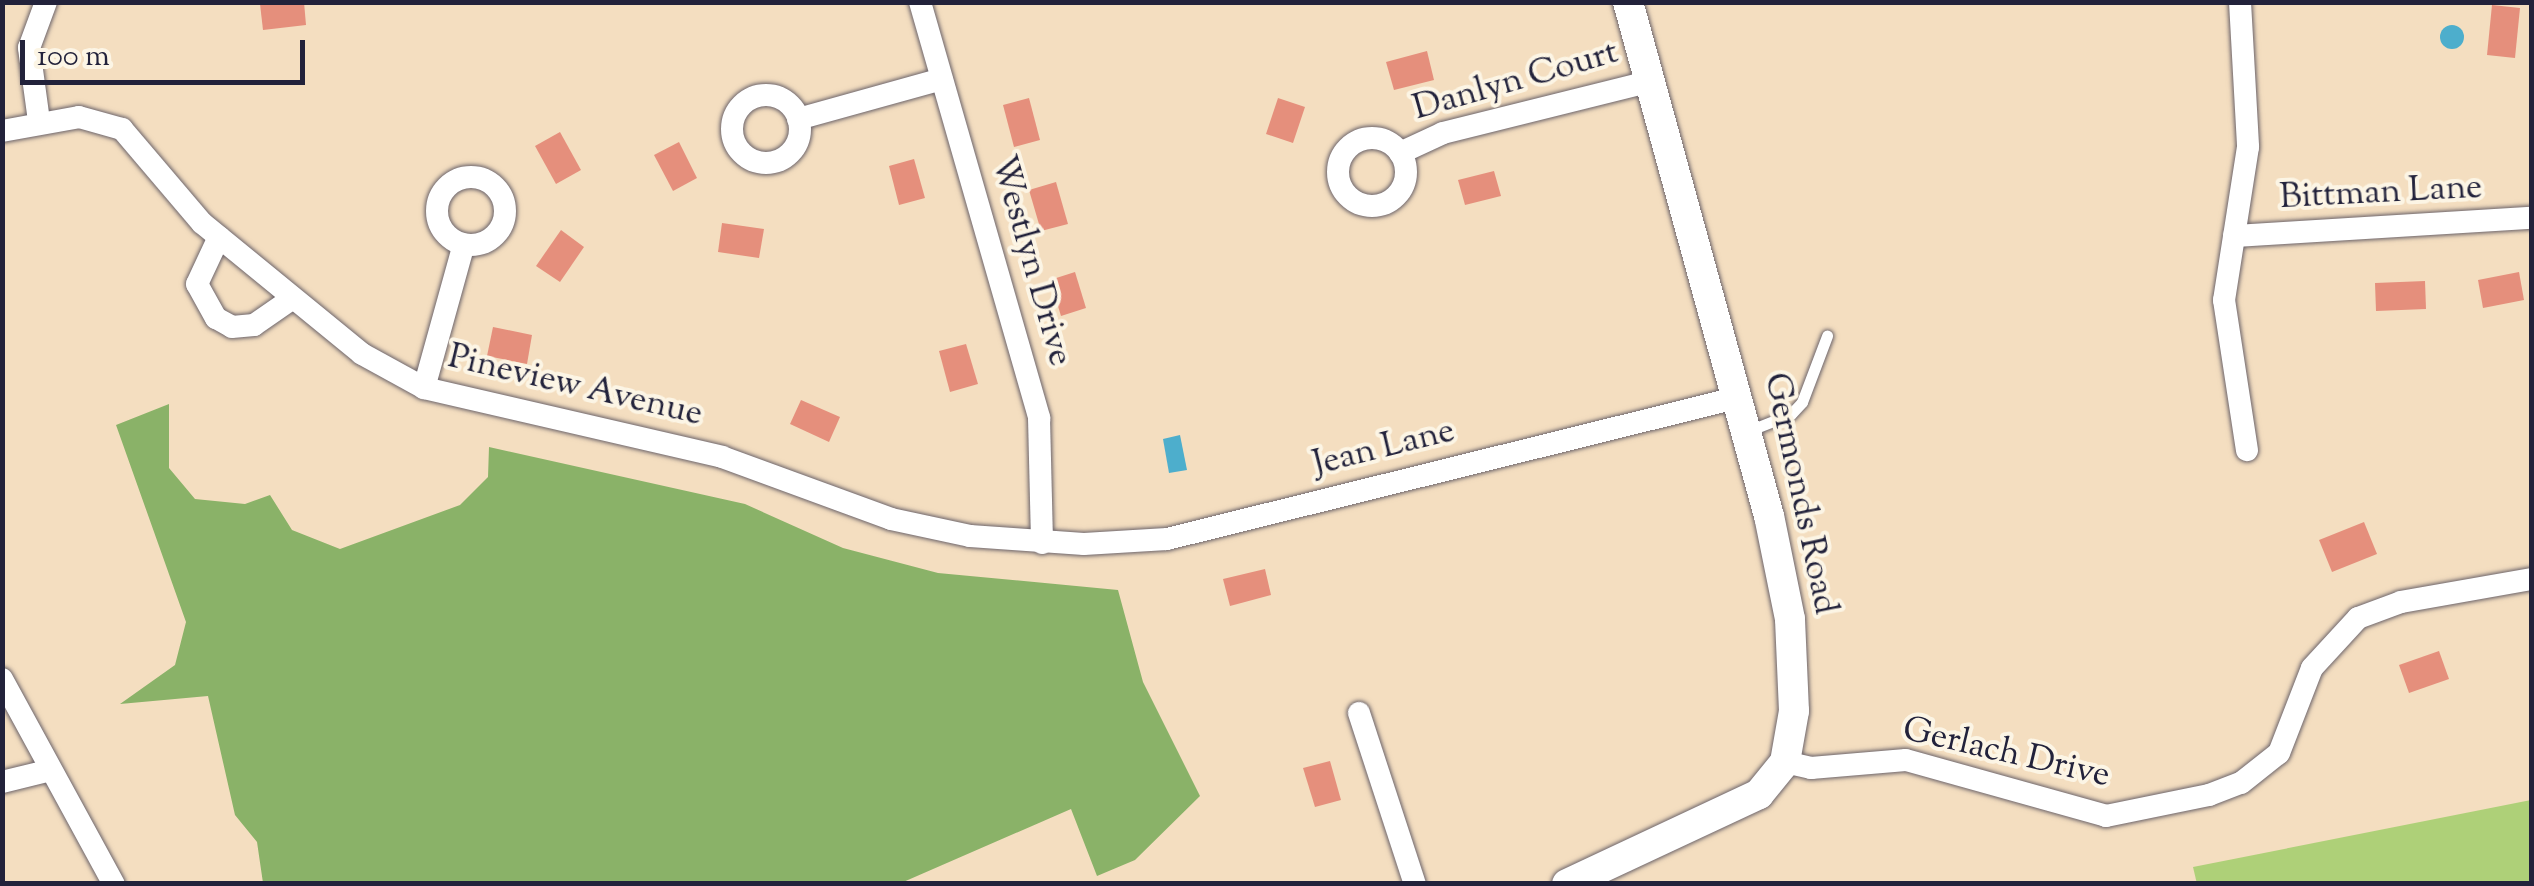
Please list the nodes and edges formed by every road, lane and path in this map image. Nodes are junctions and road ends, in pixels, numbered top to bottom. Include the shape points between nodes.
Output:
1 (46, 2) edge
2 (920, 2) edge
3 (1628, 2) edge
4 (2240, 2) edge
5 (942, 79) junction
6 (1651, 81) junction
7 (798, 119) dead end
8 (39, 121) junction
9 (2, 132) edge
10 (1400, 153) dead end
11 (2532, 218) edge
12 (2234, 236) junction
13 (220, 238) junction
14 (464, 244) dead end
15 (293, 298) junction
16 (1827, 336) dead end
17 (424, 388) junction
18 (1740, 397) junction
19 (1748, 431) junction
20 (2247, 450) dead end
21 (1042, 542) junction
22 (2532, 579) edge
23 (2, 679) edge
24 (1359, 713) dead end
25 (1785, 762) junction
26 (51, 770) junction
27 (2, 782) edge
28 (114, 884) edge
29 (1415, 884) edge
30 (1567, 884) edge

1 - 8 street via 29,48
2 - 5 street, Westlyn Drive
3 - 6 street, Germonds Road
4 - 12 street via 2248,147
5 - 7 street
5 - 21 street, Westlyn Drive via 1038,418
6 - 10 street, Danlyn Court via 1443,133
6 - 18 street, Germonds Road
8 - 9 street, Pineview Avenue
8 - 13 street, Pineview Avenue via 92,118 122,129 146,150 184,206
11 - 12 street, Bittman Lane
12 - 20 street via 2225,321
13 - 15 street, Pineview Avenue
13 - 15 street via 198,284 216,318 254,326
14 - 17 street
15 - 17 street, Pineview Avenue via 362,354
16 - 19 lane via 1802,402
17 - 21 street, Pineview Avenue via 722,457 910,524
18 - 19 street, Germonds Road
18 - 21 street, Jean Lane via 1167,539
19 - 25 street, Germonds Road via 1792,636 1794,711
22 - 25 street, Gerlach Drive via 2402,602 2358,618 2312,668 2278,754 2241,783 2209,795 2106,816 1906,760 1811,768
23 - 26 street
24 - 29 street
25 - 30 street via 1771,783 1744,802
26 - 27 street
26 - 28 street

